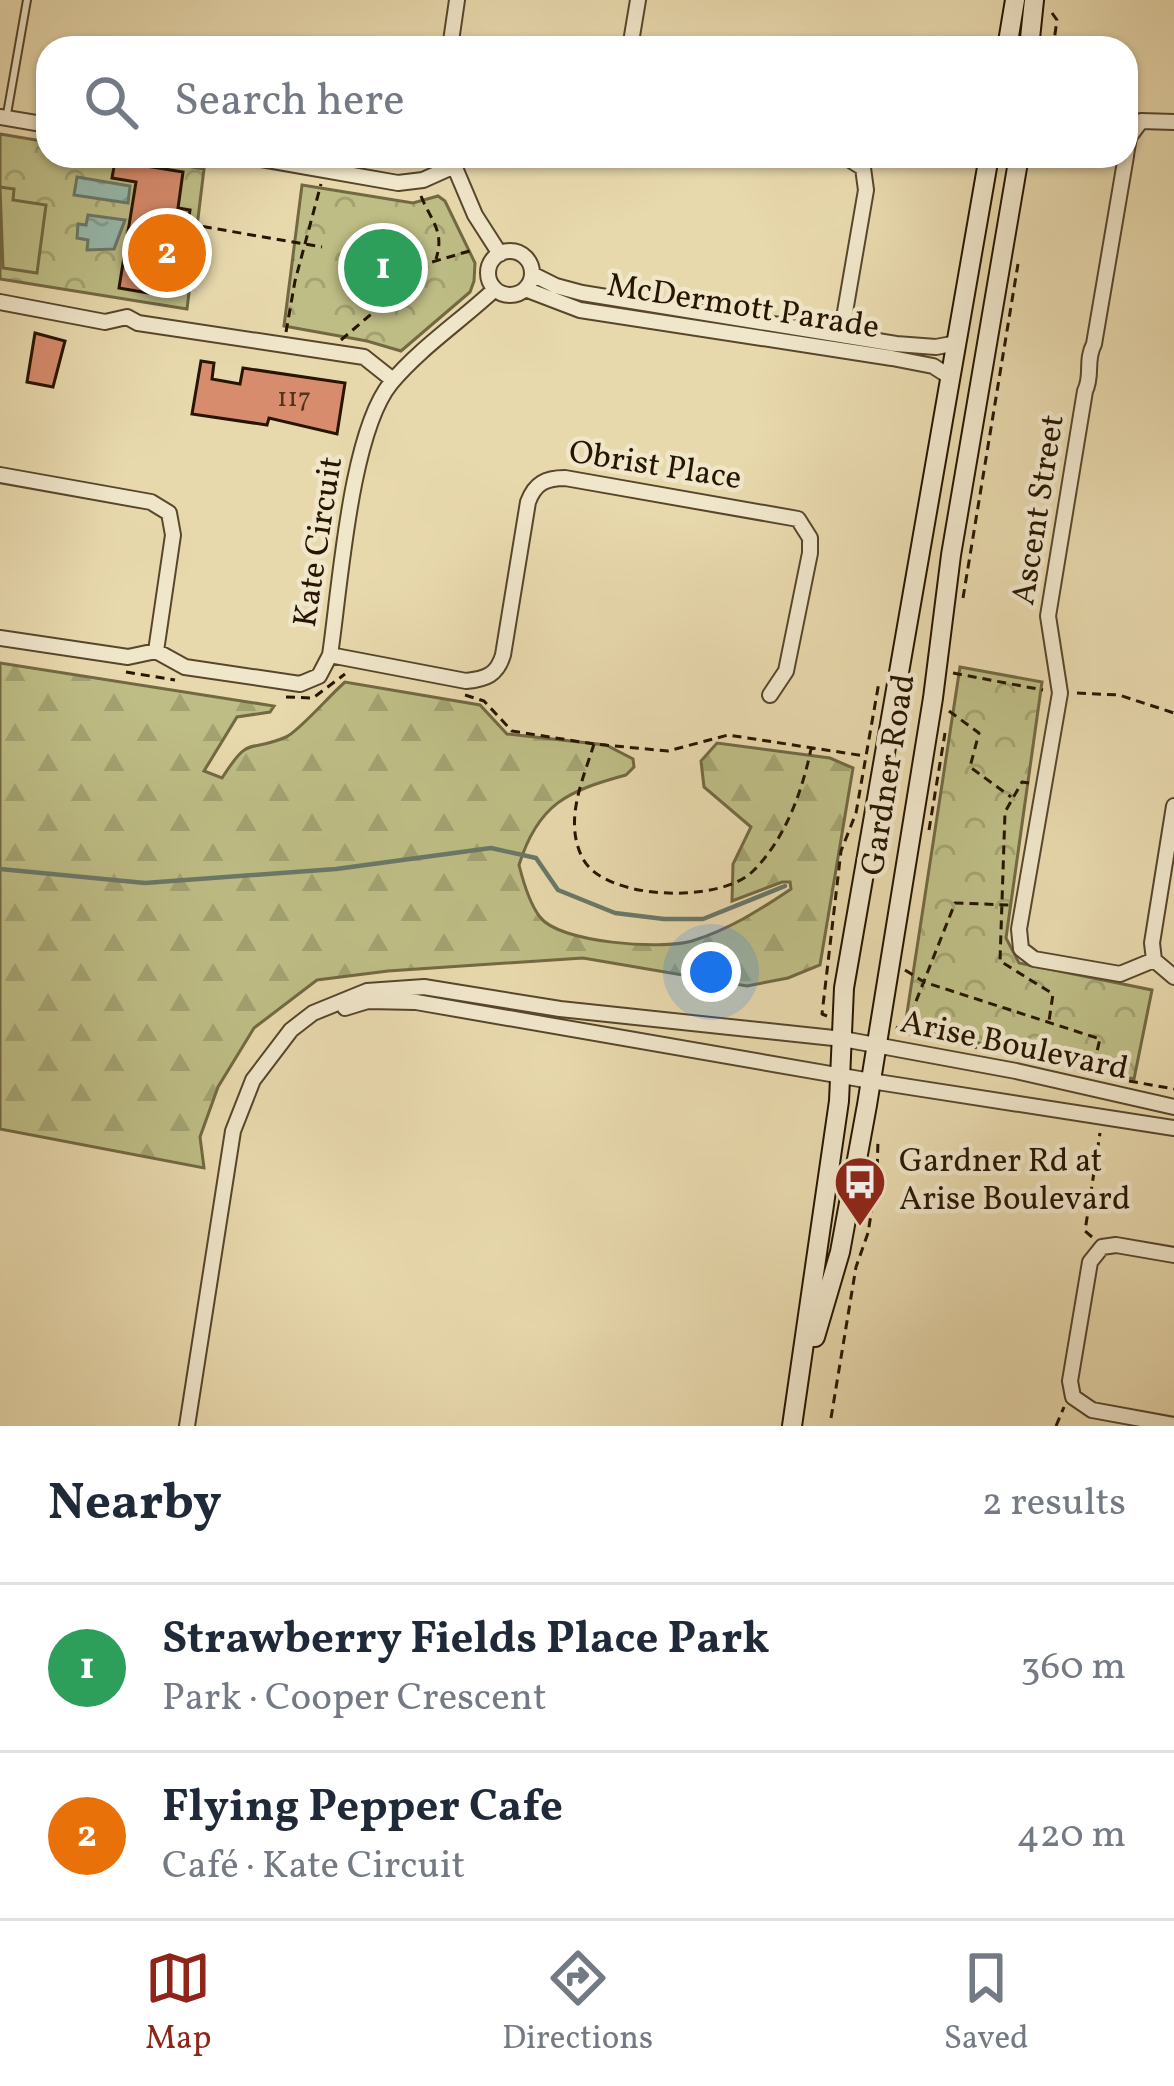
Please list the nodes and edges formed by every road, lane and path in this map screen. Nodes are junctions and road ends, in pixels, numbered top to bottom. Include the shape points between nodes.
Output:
1 (27, 0) edge
2 (457, 0) edge
3 (638, 0) edge
4 (1027, 2) edge
5 (451, 36) edge
6 (631, 36) edge
7 (1012, 36) edge
8 (1028, 36) edge
9 (1055, 36) edge
10 (3, 117) edge
11 (1138, 120) edge
12 (36, 122) edge
13 (1174, 122) edge
14 (312, 168) edge
15 (441, 168) edge
16 (454, 168) edge
17 (862, 168) edge
18 (987, 168) edge
19 (1017, 168) edge
20 (1124, 168) edge
21 (321, 183) dead end
22 (420, 193) dead end
23 (188, 224) dead end
24 (306, 244) junction
25 (322, 247) dead end
26 (473, 250) dead end
27 (500, 254) junction
28 (435, 260) junction
29 (532, 274) junction
30 (495, 289) junction
31 (525, 290) junction
32 (0, 302) edge
33 (286, 333) dead end
34 (841, 335) junction
35 (340, 341) dead end
36 (957, 343) junction
37 (952, 378) junction
38 (393, 380) junction
39 (0, 475) edge
40 (951, 554) junction
41 (916, 594) junction
42 (0, 638) edge
43 (156, 652) junction
44 (330, 655) junction
45 (466, 681) junction
46 (770, 695) dead end
47 (948, 711) dead end
48 (594, 744) junction
49 (811, 749) junction
50 (865, 756) dead end
51 (1013, 798) dead end
52 (1174, 806) edge
53 (1023, 906) junction
54 (1154, 960) junction
55 (905, 970) dead end
56 (1174, 977) edge
57 (924, 982) junction
58 (560, 1009) junction
59 (556, 1027) junction
60 (291, 1030) junction
61 (904, 1030) dead end
62 (843, 1039) junction
63 (877, 1045) junction
64 (1091, 1074) dead end
65 (842, 1076) junction
66 (871, 1081) junction
67 (1174, 1107) edge
68 (1174, 1128) edge
69 (1100, 1133) dead end
70 (1102, 1246) junction
71 (1174, 1255) edge
72 (1073, 1397) junction
73 (797, 1399) junction
74 (1174, 1425) edge
75 (187, 1426) edge
76 (792, 1426) edge
77 (1056, 1426) edge

1 - 10 lane
2 - 5 street
3 - 6 street
4 - 7 street
4 - 8 street
4 - 9 path via 1053,14
10 - 12 street
11 - 13 street, Ascent Street
14 - 15 street via 398,183
16 - 27 street
17 - 34 street via 866,190
18 - 36 street, Gardner Road
19 - 40 street, Gardner Road
20 - 53 street, Ascent Street via 1048,616 1060,692
21 - 24 path
22 - 28 path via 439,227
23 - 24 path
24 - 25 path
24 - 33 path
26 - 28 path
27 - 29 street via 522,254
27 - 30 street via 489,268
28 - 35 path
29 - 31 street
29 - 34 street, McDermott Parade via 582,293
30 - 31 street
30 - 38 street, Kate Circuit
31 - 37 street, McDermott Parade via 580,310 892,358
32 - 38 street via 364,357
34 - 36 street, McDermott Parade
36 - 37 street, Gardner Road
37 - 41 street, Gardner Road
38 - 44 street, Kate Circuit via 363,438
39 - 43 street via 151,502 169,513 173,535
40 - 41 street via 930,594
40 - 63 street, Gardner Road
41 - 62 street, Gardner Road via 844,988
42 - 43 street, Kate Circuit via 128,658
43 - 44 street, Kate Circuit via 185,667 300,684 319,676
44 - 45 street
45 - 46 street, Obrist Place via 500,665 532,490 565,478 798,519 810,553 786,671
45 - 48 path via 464,696 484,701 512,731
47 - 51 path via 979,733 970,767
48 - 49 path via 668,751 728,735
48 - 49 path via 575,805 583,859 609,881 685,893 722,889 754,871 796,802
49 - 50 path
52 - 54 street
53 - 54 street, Ascent Street via 1021,949 1034,958 1120,974
53 - 57 path via 956,904
54 - 56 street
55 - 57 path
57 - 61 path
57 - 64 path via 1100,1039
58 - 59 street
58 - 60 street, Arise Boulevard via 424,987 367,991
58 - 62 street, Arise Boulevard
59 - 60 street, Arise Boulevard via 401,1000 368,1001
59 - 65 street, Arise Boulevard
60 - 75 street via 253,1080 233,1131
62 - 63 street, Arise Boulevard
62 - 65 street, Gardner Road
63 - 66 street, Gardner Road
63 - 67 street, Arise Boulevard
65 - 66 street, Arise Boulevard
65 - 73 street, Gardner Road
66 - 68 street, Arise Boulevard
66 - 73 street, Gardner Road via 839,1252
69 - 70 path via 1084,1231
70 - 71 street
70 - 72 street via 1090,1262
72 - 74 street via 1092,1410
72 - 77 path
73 - 76 street, Gardner Road

